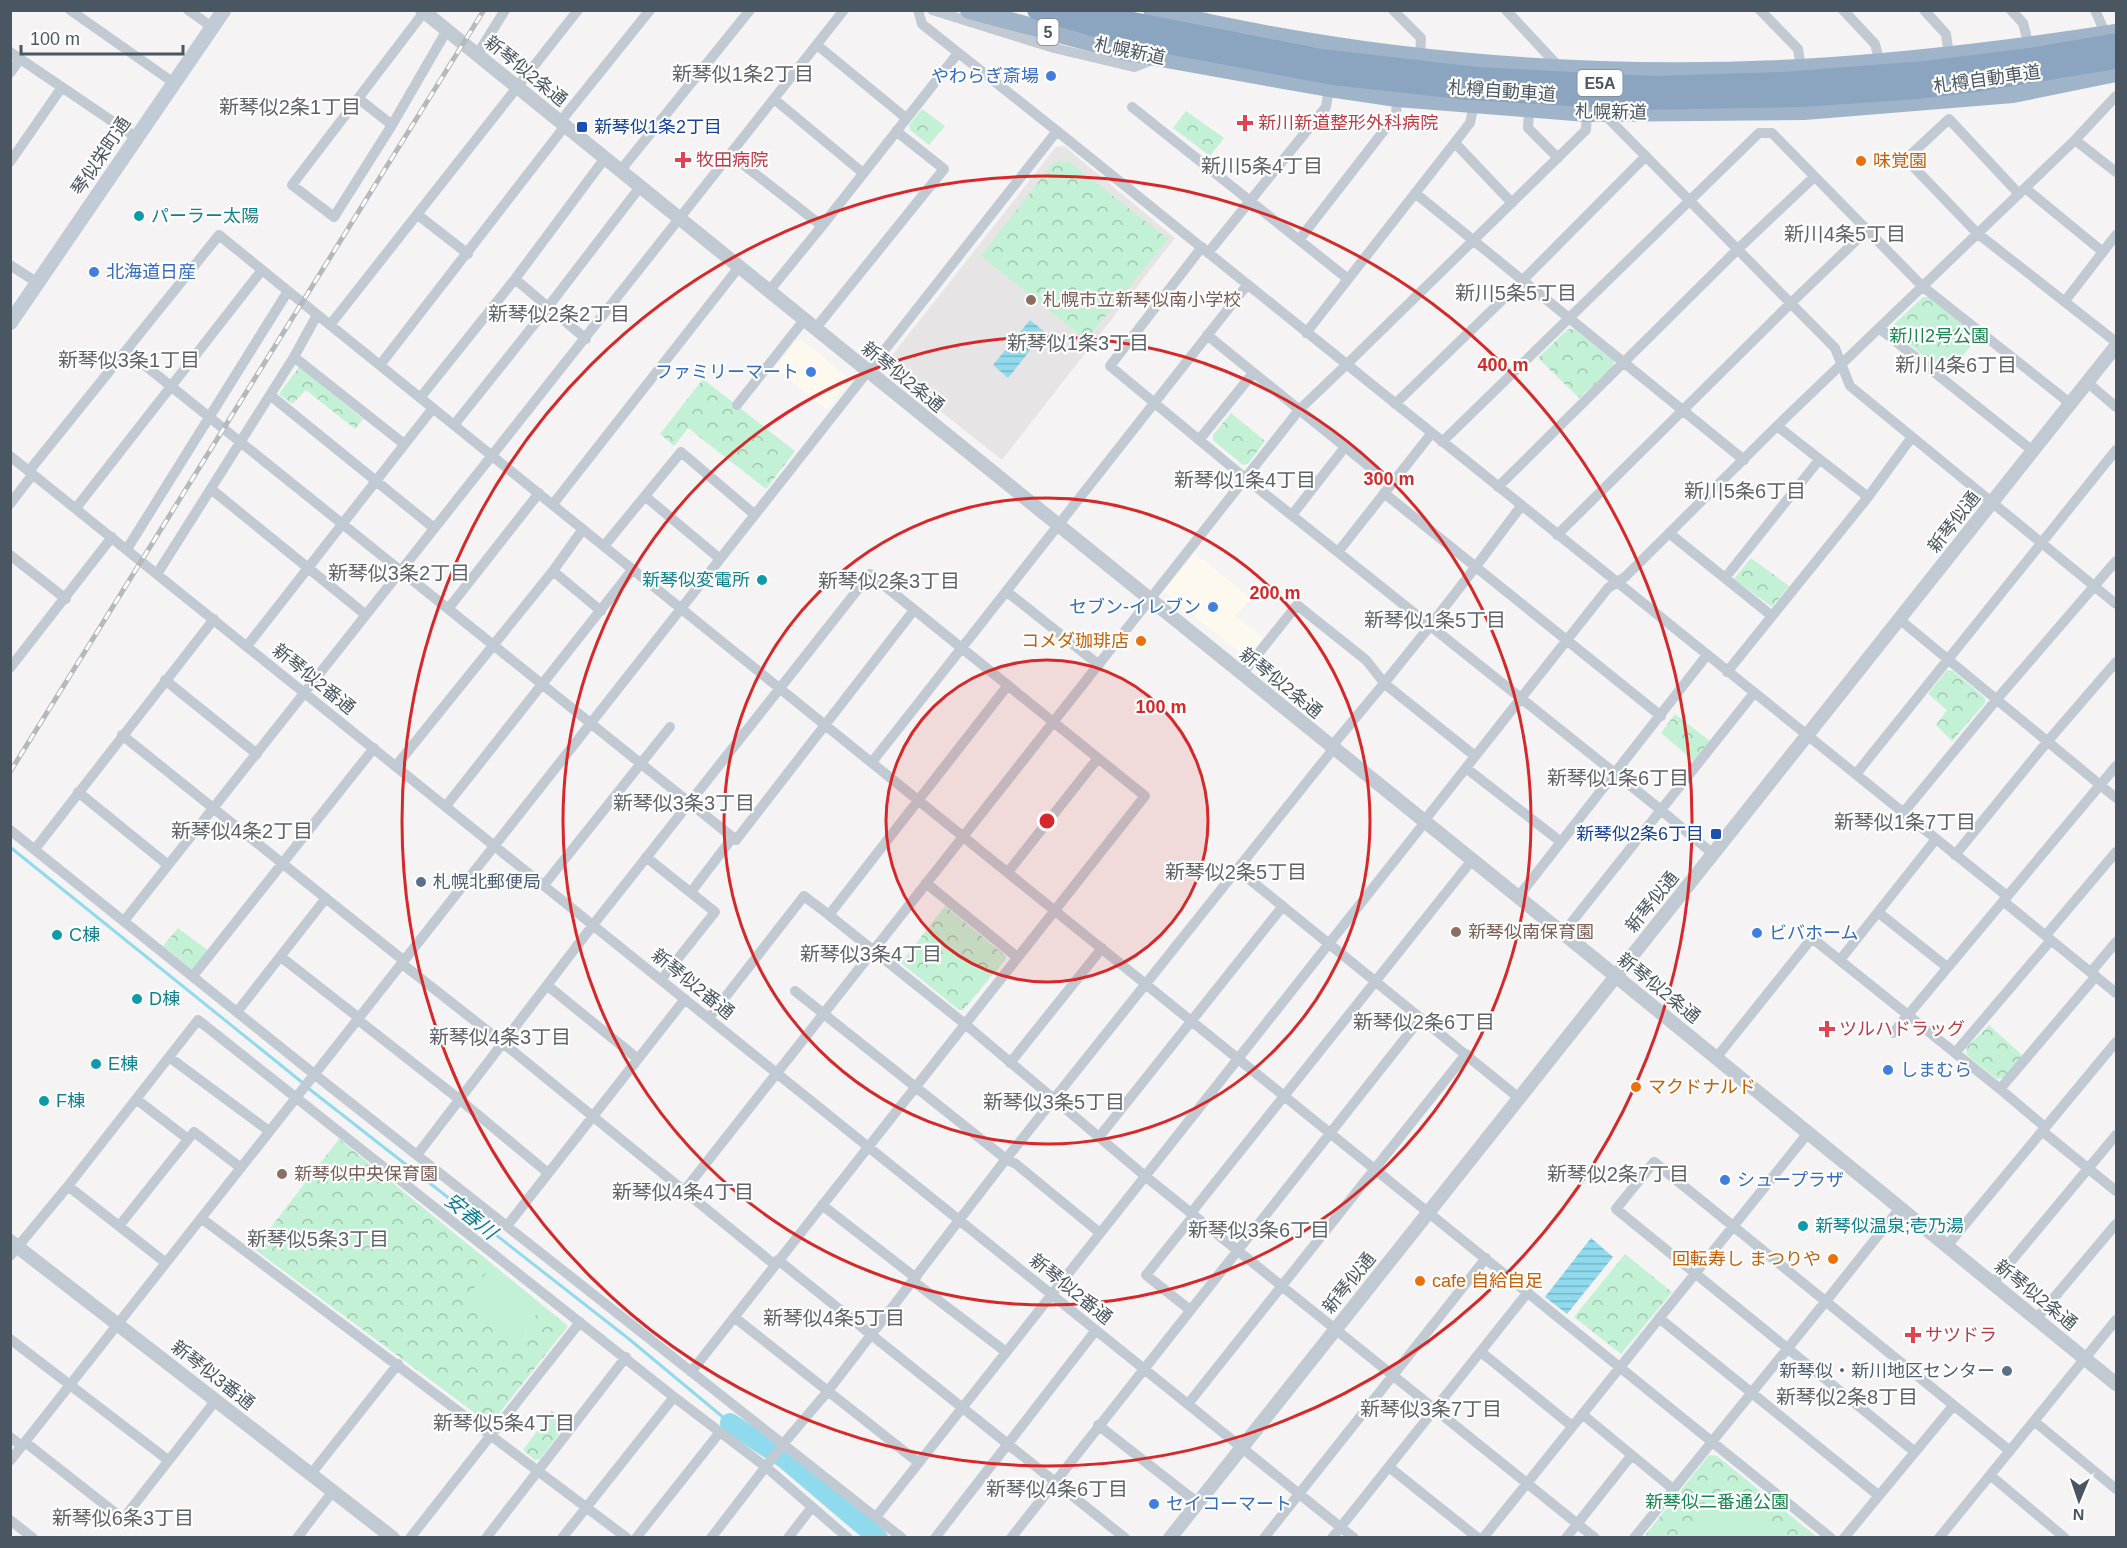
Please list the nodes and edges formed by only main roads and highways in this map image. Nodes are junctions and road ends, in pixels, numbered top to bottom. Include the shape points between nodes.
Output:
1 (224, 10) edge
2 (969, 10) edge
3 (1036, 10) edge
4 (1087, 10) edge
5 (1152, 10) edge
6 (1174, 14) edge
7 (1200, 16) edge
8 (2114, 36) edge
9 (2029, 52) junction
10 (2116, 59) edge
11 (2116, 67) edge
12 (2116, 73) edge
13 (1976, 82) junction
14 (10, 323) edge

1 - 14 main road, 琴似栄町通
2 - 12 highway, 札幌新道 / 5 via 1127,52 1329,88 1397,98 1595,113 1804,111 2013,94
3 - 13 highway, 札樽自動車道 / E5A via 1130,37 1333,75 1469,90 1638,100 1802,97
4 - 9 highway, 札樽自動車道 / E5A via 1321,59 1477,77 1653,86 1783,82 1924,71
5 - 6 highway
6 - 7 highway
7 - 9 highway via 1294,39 1420,57 1560,68 1801,68
8 - 9 highway, 札樽自動車道
10 - 13 highway, 札樽自動車道 / E5A
11 - 13 highway

